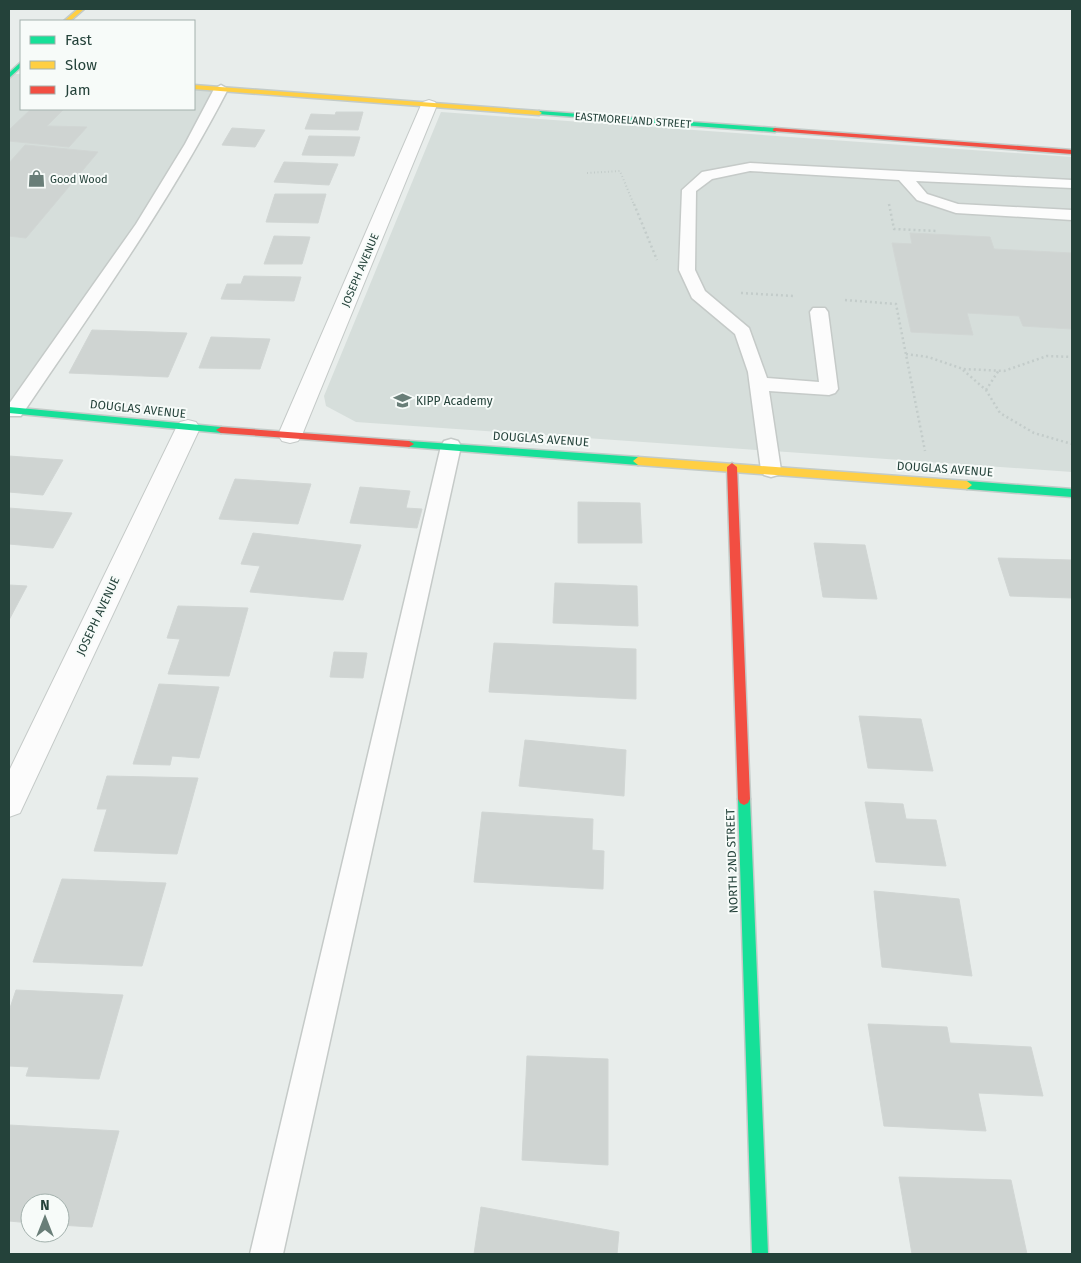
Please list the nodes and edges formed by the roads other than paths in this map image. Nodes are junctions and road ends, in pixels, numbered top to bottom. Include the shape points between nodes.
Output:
1 (81, 9) edge
2 (68, 20) edge
3 (195, 87) edge
4 (221, 89) junction
5 (429, 105) junction
6 (1072, 152) edge
7 (903, 176) junction
8 (1072, 184) edge
9 (1072, 215) edge
10 (819, 312) dead end
11 (758, 384) junction
12 (11, 410) edge
13 (188, 428) junction
14 (290, 435) junction
15 (451, 446) junction
16 (732, 467) junction
17 (771, 470) junction
18 (1072, 493) edge
19 (9, 804) edge
20 (266, 1254) edge
21 (760, 1254) edge

1 - 2 street
3 - 4 street, EASTMORELAND STREET
4 - 5 street, EASTMORELAND STREET
4 - 12 lane via 143,225
5 - 6 street, EASTMORELAND STREET
5 - 14 street, JOSEPH AVENUE
7 - 8 lane
7 - 9 lane via 922,197 956,208
7 - 11 lane via 750,167 707,175 689,190 687,270 698,294 743,332
10 - 11 lane via 829,389
11 - 17 lane
12 - 13 street, DOUGLAS AVENUE
13 - 14 street, DOUGLAS AVENUE
13 - 19 street, JOSEPH AVENUE
14 - 15 street, DOUGLAS AVENUE
15 - 16 street, DOUGLAS AVENUE
15 - 20 lane
16 - 17 street, DOUGLAS AVENUE
16 - 21 street, NORTH 2ND STREET
17 - 18 street, DOUGLAS AVENUE

